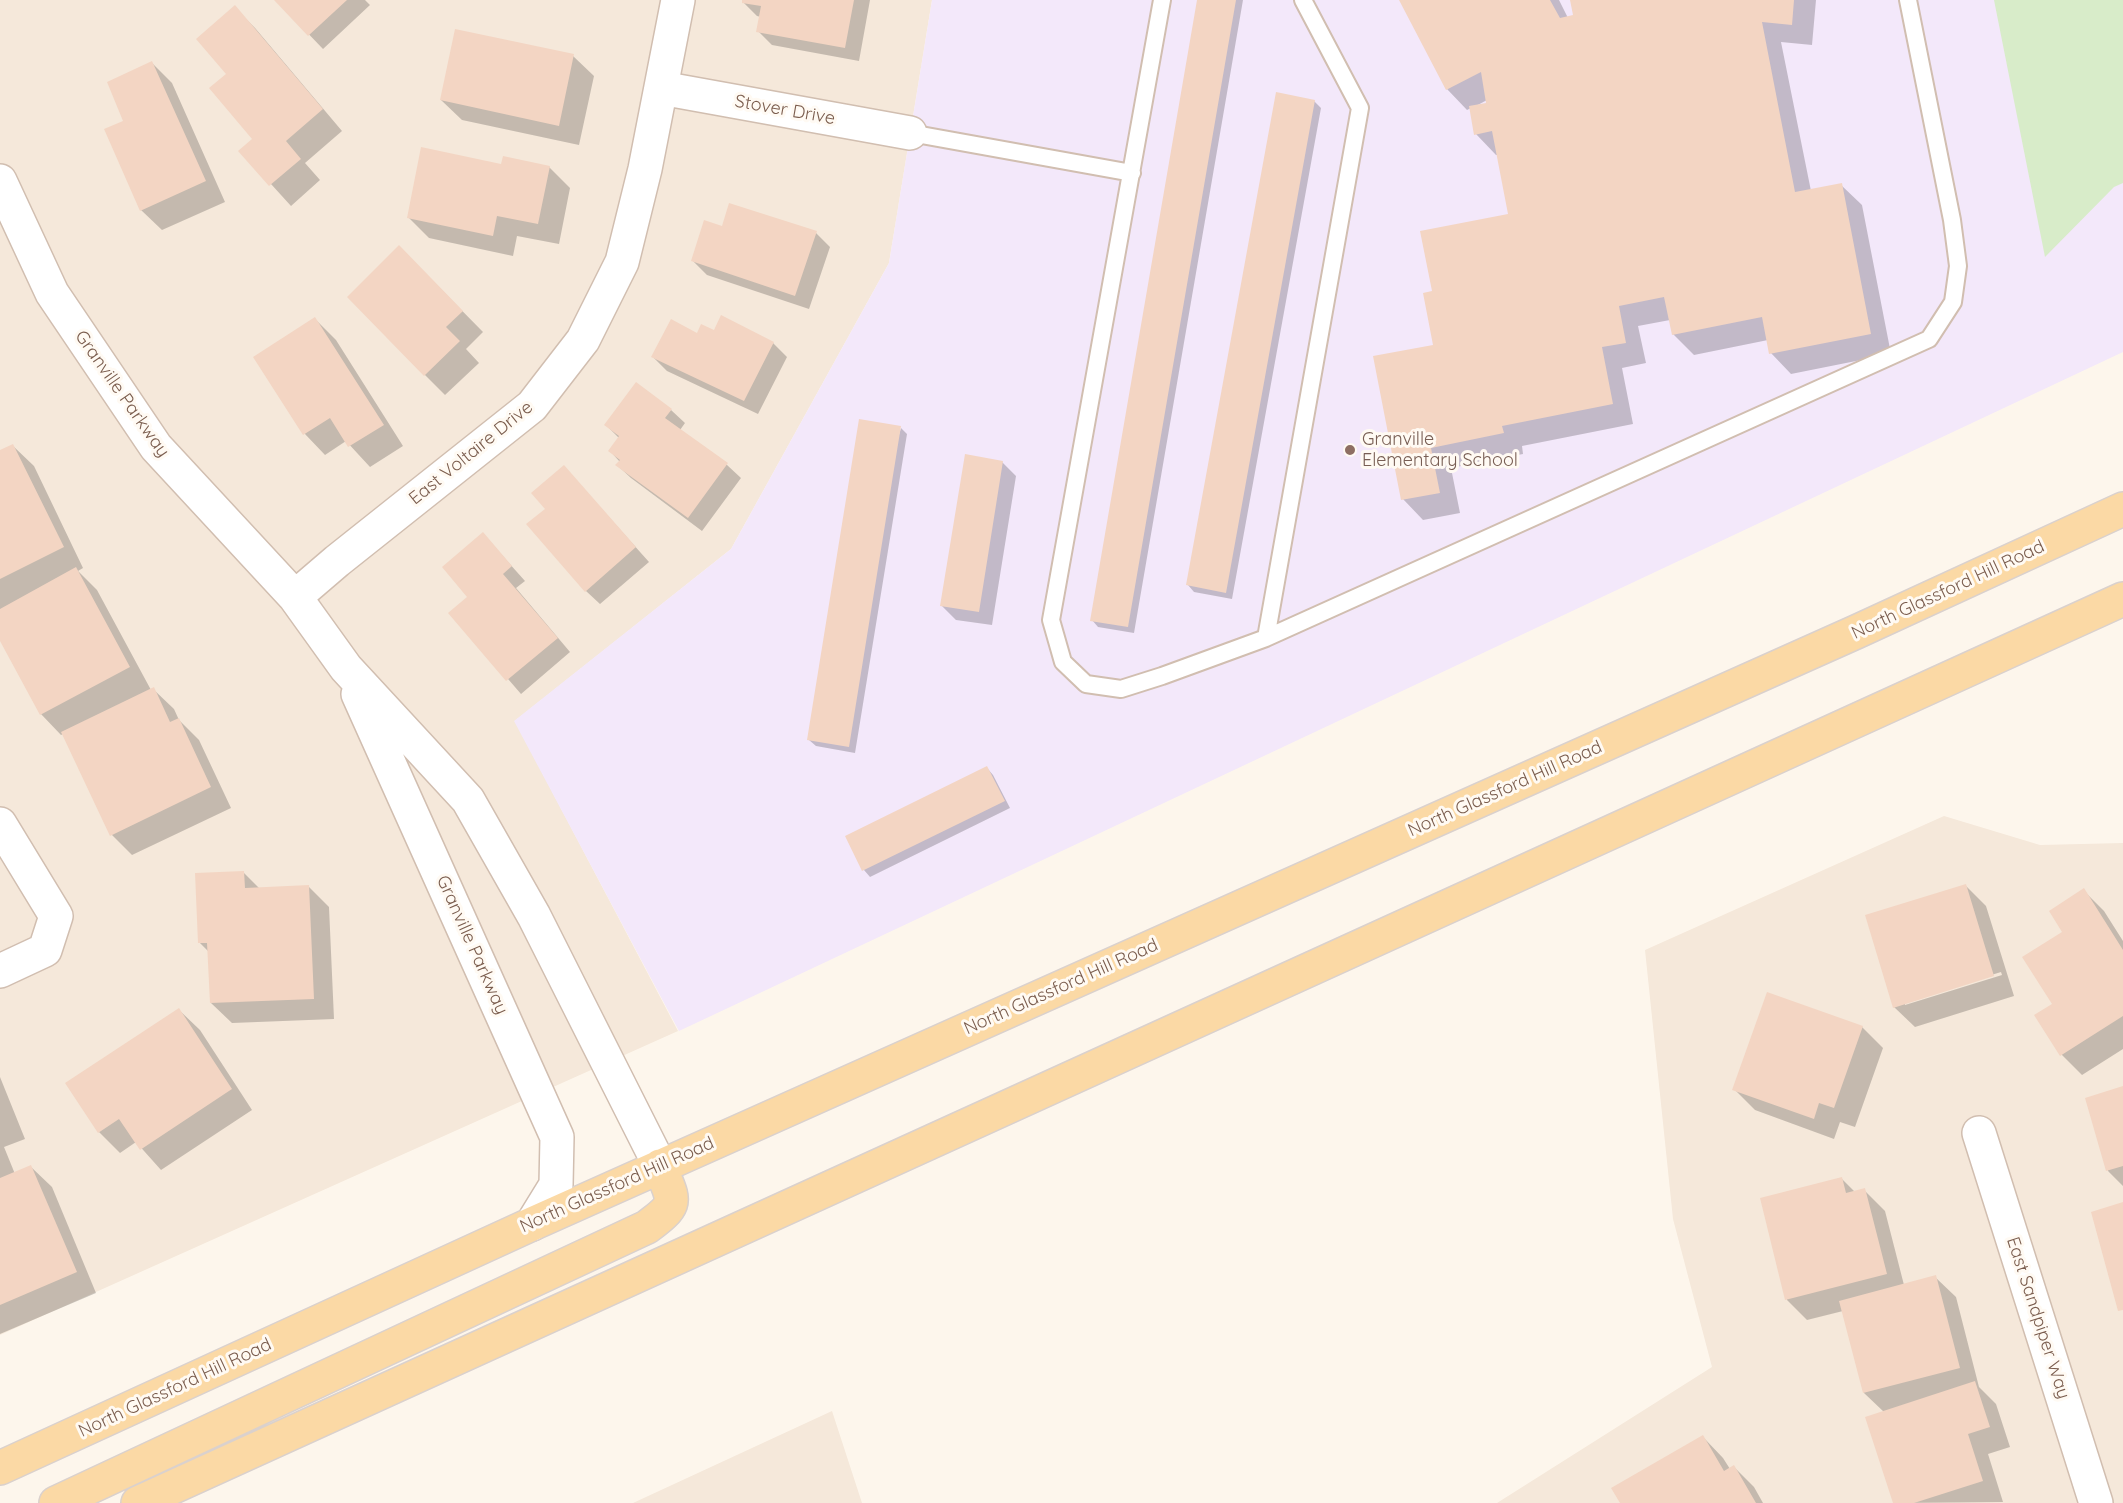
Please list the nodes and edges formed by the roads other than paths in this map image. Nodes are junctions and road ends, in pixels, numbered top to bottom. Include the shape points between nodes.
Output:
1 (678, 0) edge
2 (1161, 0) edge
3 (1303, 0) edge
4 (1908, 0) edge
5 (661, 88) junction
6 (910, 133) joint
7 (1132, 173) junction
8 (0, 181) edge
9 (2123, 509) edge
10 (295, 597) junction
11 (2123, 599) edge
12 (1266, 638) junction
13 (346, 668) junction
14 (0, 824) edge
15 (0, 971) edge
16 (1979, 1133) dead end
17 (660, 1166) junction
18 (532, 1224) junction
19 (0, 1468) edge
20 (2123, 1496) edge
21 (56, 1503) edge
22 (138, 1503) edge
23 (2096, 1503) edge
24 (2104, 1503) edge

1 - 5 street, East Voltaire Drive
2 - 7 lane
3 - 12 lane via 1360,108
4 - 12 lane via 1958,266 1953,302 1929,339
5 - 6 street, Stover Drive
5 - 10 street, East Voltaire Drive via 622,262 583,340 532,406
6 - 7 lane
7 - 12 lane via 1051,620 1063,662 1086,684 1121,689
8 - 10 street, Granville Parkway via 52,293 156,447
9 - 17 main road, North Glassford Hill Road
10 - 13 street, Granville Parkway
11 - 22 main road
13 - 17 street, Granville Parkway via 468,800 534,916
13 - 18 street, Granville Parkway via 557,1137 556,1185
14 - 15 street via 56,916 45,950
16 - 23 street, East Sandpiper Way
17 - 18 main road, North Glassford Hill Road
17 - 21 main road via 672,1205 646,1227
18 - 19 main road, North Glassford Hill Road
20 - 24 street

